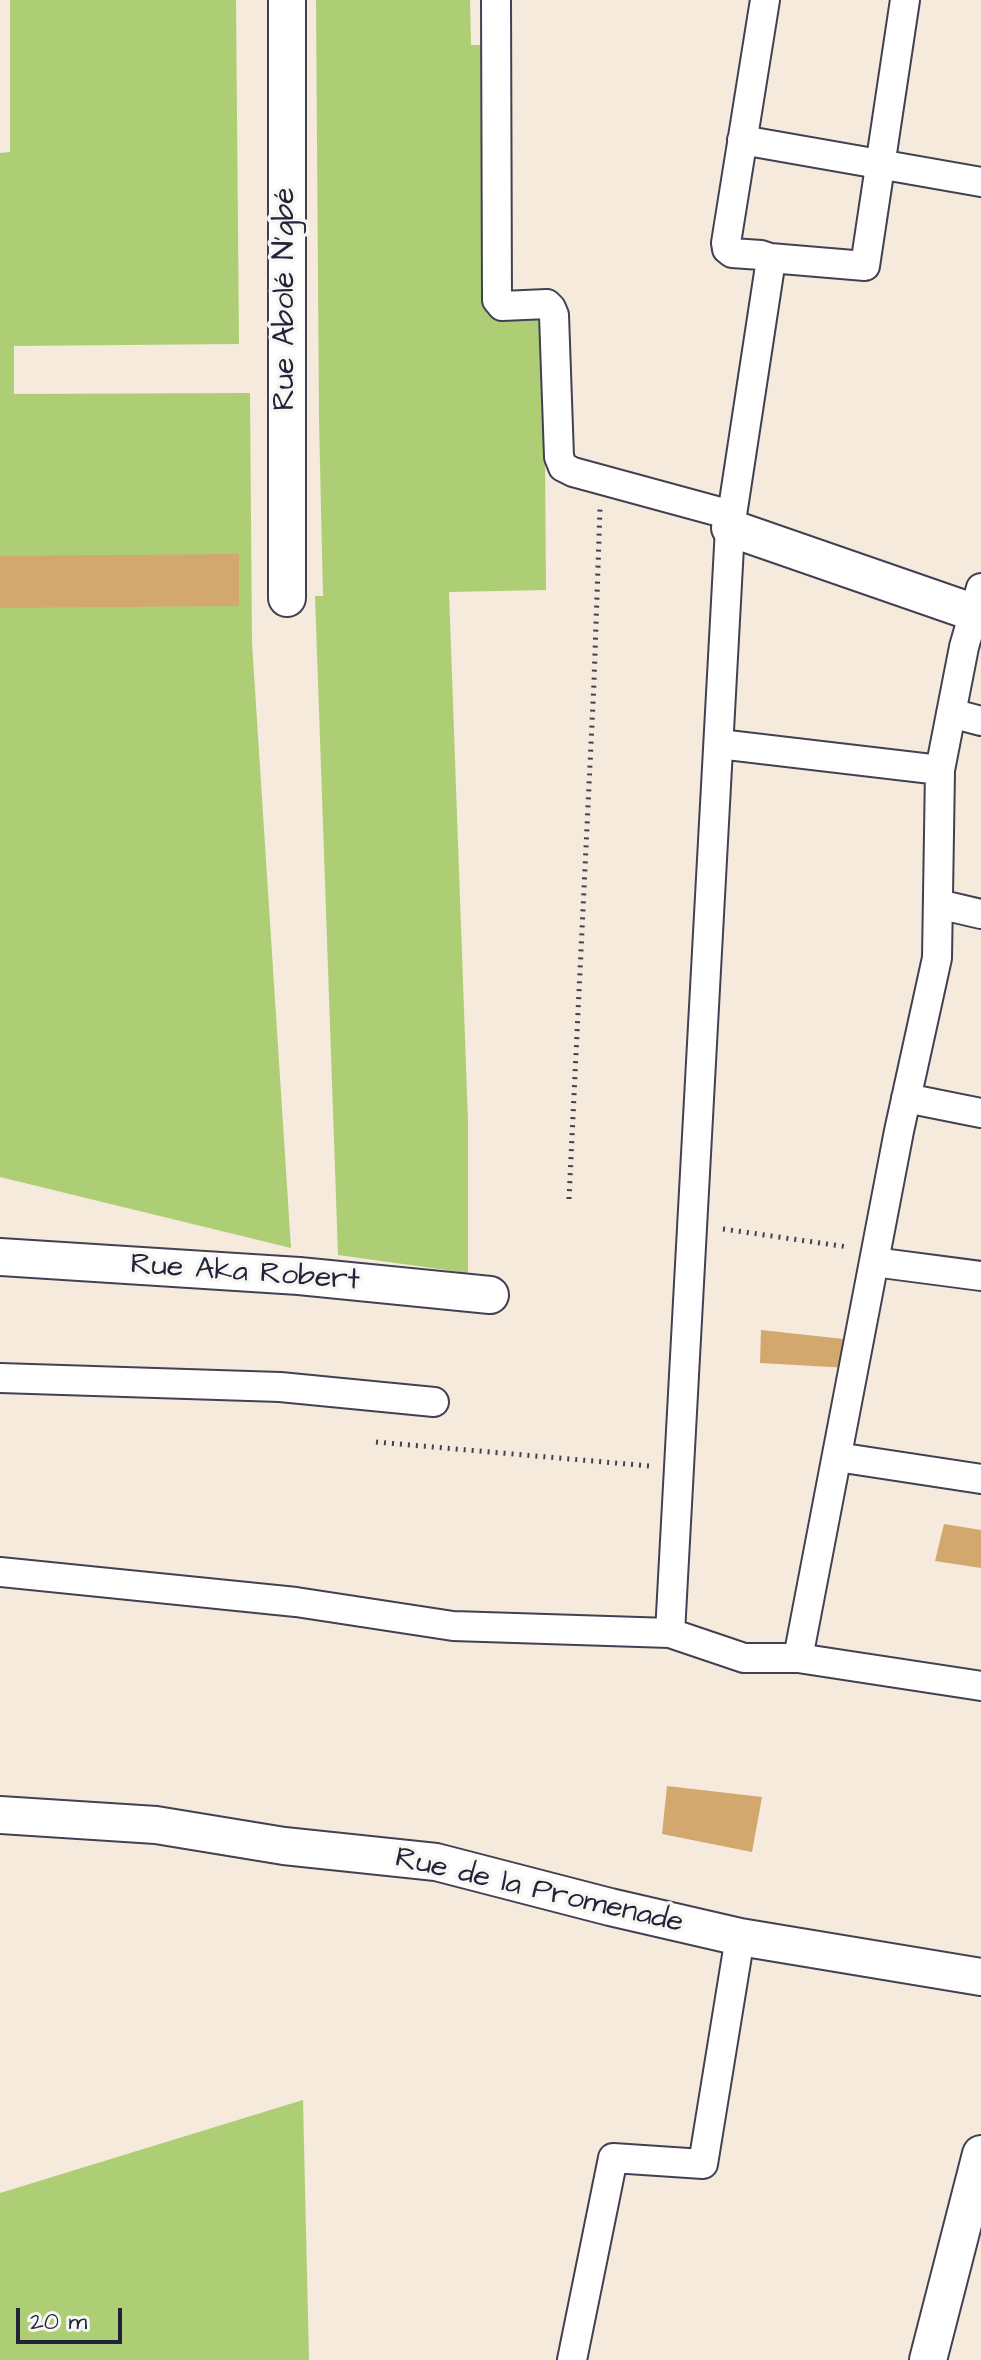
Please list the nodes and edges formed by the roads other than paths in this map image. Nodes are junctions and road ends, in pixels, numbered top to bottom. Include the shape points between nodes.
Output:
1 (287, 0) edge
2 (496, 0) edge
3 (765, 0) edge
4 (905, 0) edge
5 (742, 140) junction
6 (879, 164) junction
7 (981, 182) edge
8 (770, 258) junction
9 (731, 522) junction
10 (287, 598) dead end
11 (979, 605) edge
12 (951, 713) junction
13 (981, 721) edge
14 (719, 744) junction
15 (940, 770) junction
16 (938, 904) junction
17 (981, 914) edge
18 (906, 1098) junction
19 (981, 1113) edge
20 (0, 1257) edge
21 (875, 1257) junction
22 (981, 1276) edge
23 (490, 1295) dead end
24 (0, 1378) edge
25 (434, 1402) dead end
26 (837, 1457) junction
27 (981, 1479) edge
28 (0, 1572) edge
29 (670, 1633) junction
30 (798, 1658) junction
31 (981, 1686) edge
32 (0, 1815) edge
33 (740, 1937) junction
34 (981, 1977) edge
35 (981, 2154) edge
36 (975, 2203) edge
37 (572, 2360) edge
38 (928, 2360) edge

1 - 10 street, Rue Abolé N'gbé
2 - 9 street via 497,300 502,306 547,304 554,315 563,467
3 - 5 street
4 - 6 street
5 - 6 street
5 - 8 street via 727,249
6 - 7 street
6 - 8 street via 865,266
8 - 9 street
9 - 11 street
9 - 14 street
11 - 12 street
12 - 13 street
12 - 15 street
14 - 15 street
14 - 29 street
15 - 16 street
16 - 17 street
16 - 18 street via 937,958
18 - 19 street
18 - 21 street
20 - 23 street, Rue Aka Robert via 299,1276
21 - 22 street
21 - 26 street
24 - 25 street via 280,1387
26 - 27 street
26 - 30 street
28 - 29 street via 296,1602 453,1626
29 - 30 street via 744,1658
30 - 31 street
32 - 33 street, Rue de la Promenade via 156,1825 284,1846 436,1862
33 - 34 street, Rue de la Promenade
33 - 37 street via 703,2164 613,2158
35 - 36 street
36 - 38 street

